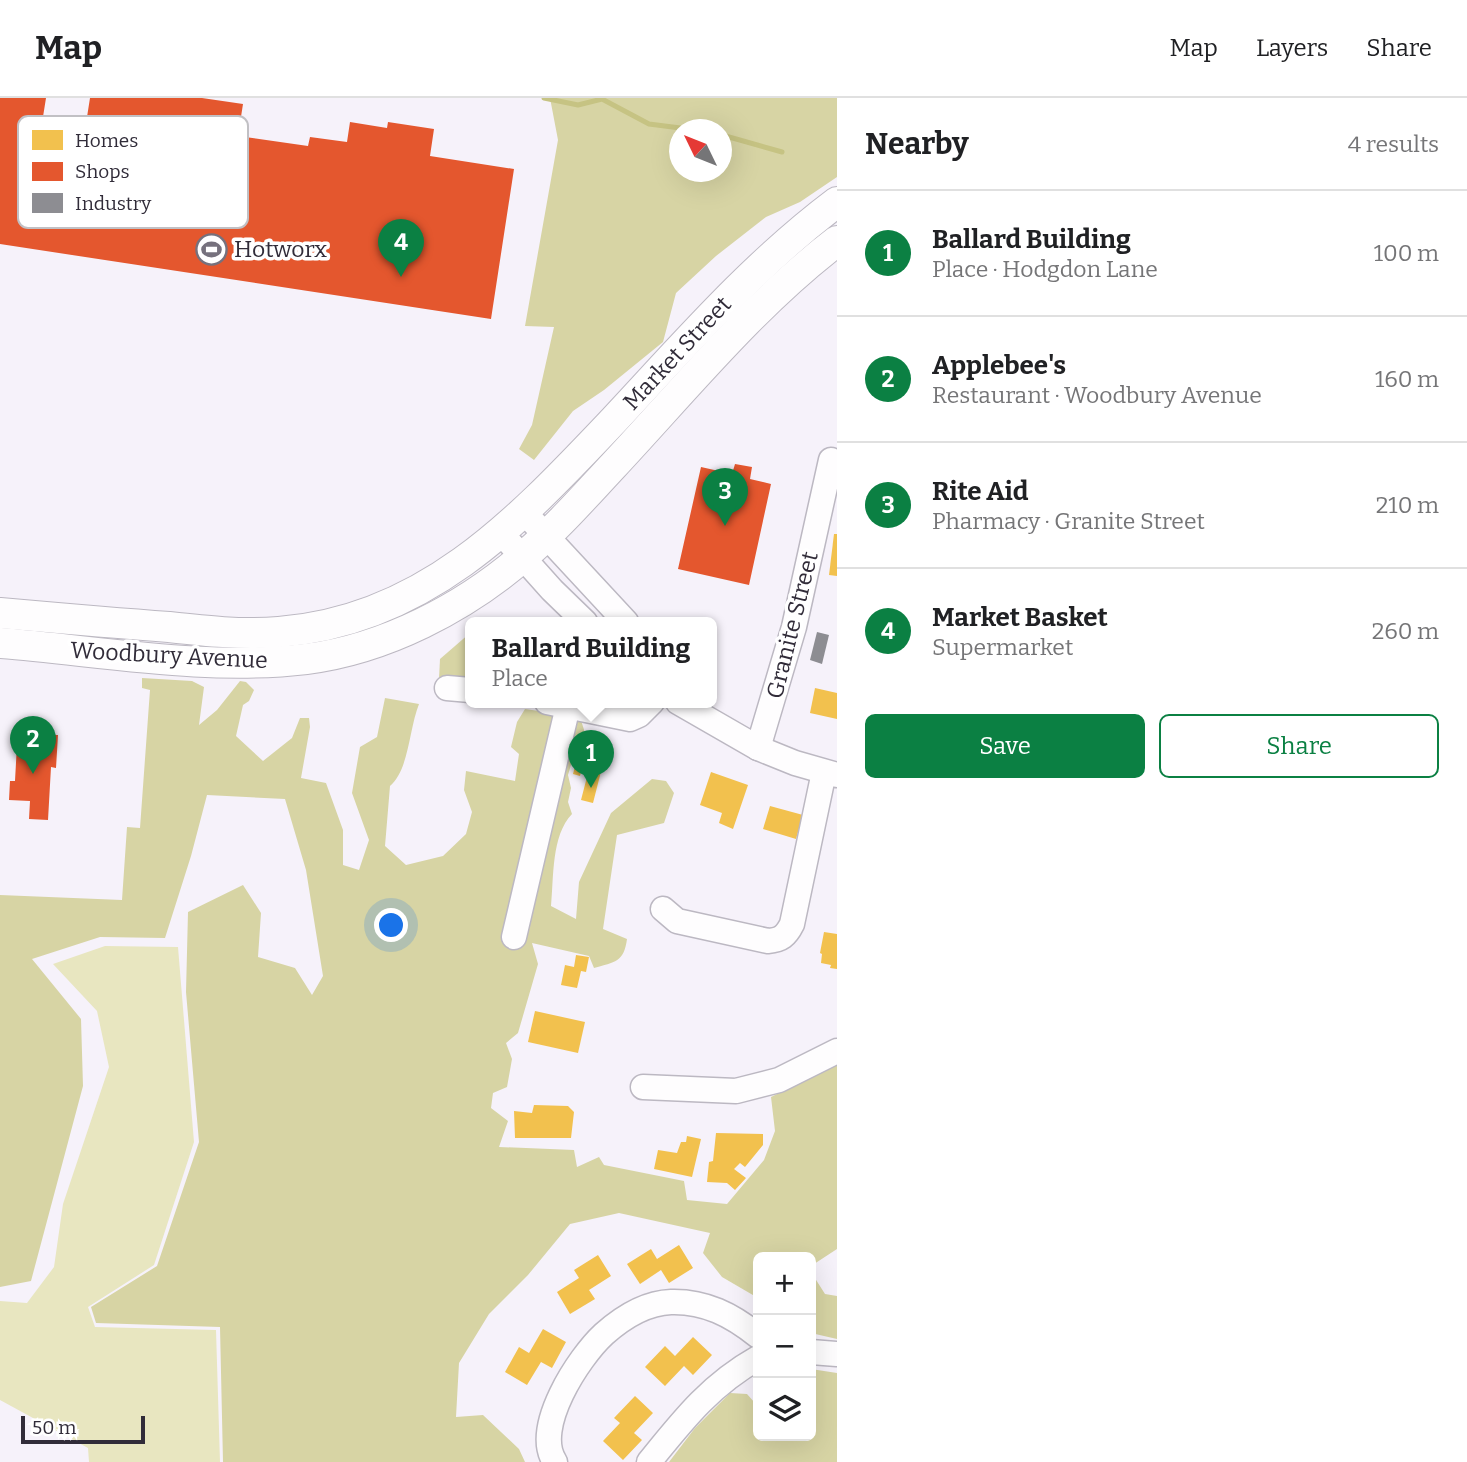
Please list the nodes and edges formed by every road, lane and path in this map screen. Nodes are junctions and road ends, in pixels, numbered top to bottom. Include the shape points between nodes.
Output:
1 (837, 202) edge
2 (837, 241) edge
3 (831, 460) dead end
4 (524, 512) junction
5 (500, 533) junction
6 (546, 536) junction
7 (523, 558) junction
8 (0, 613) edge
9 (580, 617) edge
10 (621, 617) edge
11 (0, 643) edge
12 (556, 708) edge
13 (576, 708) edge
14 (646, 708) edge
15 (690, 708) edge
16 (758, 748) junction
17 (831, 773) edge
18 (663, 909) dead end
19 (514, 937) dead end
20 (837, 1051) edge
21 (643, 1087) dead end
22 (753, 1333) edge
23 (816, 1352) edge
24 (837, 1354) edge
25 (753, 1361) edge
26 (555, 1462) edge
27 (649, 1462) edge

1 - 4 main road, Market Street via 756,271
2 - 6 main road, Market Street via 745,325
3 - 16 street, Granite Street via 794,627
4 - 5 main road, Woodbury Avenue
4 - 6 street
5 - 7 street
5 - 8 main road, Woodbury Avenue via 462,565 421,589 366,613 309,628 239,633
6 - 7 main road, Woodbury Avenue
6 - 10 street
7 - 9 street
7 - 11 main road, Woodbury Avenue via 468,598 414,626 356,648 307,659 219,662
12 - 19 street
13 - 14 street via 630,719
15 - 16 street
16 - 17 street
17 - 18 street via 787,934 768,941 677,921
20 - 21 street via 779,1080 736,1091
22 - 26 street via 724,1313 691,1303 654,1305 627,1317 593,1346 559,1401 550,1431
23 - 24 street
25 - 27 street via 695,1405

